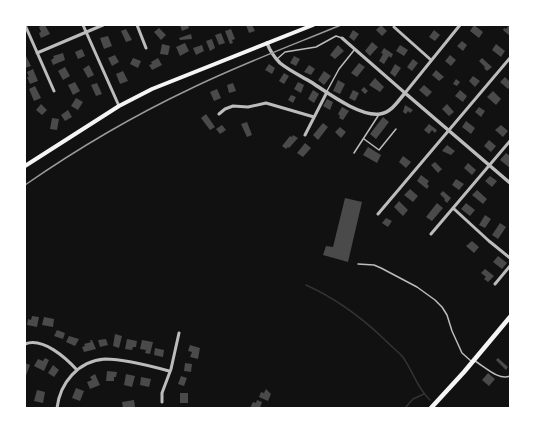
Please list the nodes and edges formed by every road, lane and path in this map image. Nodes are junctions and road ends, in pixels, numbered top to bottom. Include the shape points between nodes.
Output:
1 (25, 25) edge
2 (83, 25) edge
3 (103, 25) edge
4 (137, 25) edge
5 (313, 25) edge
6 (460, 25) edge
7 (394, 27) dead end
8 (86, 32) junction
9 (342, 38) joint
10 (267, 43) junction
11 (146, 48) dead end
12 (355, 49) junction
13 (37, 53) junction
14 (510, 58) edge
15 (277, 59) junction
16 (431, 60) junction
17 (54, 91) dead end
18 (327, 92) junction
19 (405, 93) junction
20 (119, 106) junction
21 (219, 114) dead end
22 (379, 114) junction
23 (314, 117) junction
24 (396, 129) dead end
25 (449, 130) junction
26 (305, 135) dead end
27 (364, 139) junction
28 (510, 140) edge
29 (354, 153) dead end
30 (489, 165) junction
31 (25, 166) edge
32 (510, 183) edge
33 (454, 208) junction
34 (378, 214) dead end
35 (431, 234) dead end
36 (510, 258) edge
37 (358, 264) dead end
38 (510, 266) edge
39 (495, 284) dead end
40 (510, 317) edge
41 (179, 333) dead end
42 (25, 344) edge
43 (473, 361) junction
44 (77, 370) junction
45 (169, 371) junction
46 (510, 376) edge
47 (162, 402) dead end
48 (57, 408) edge
49 (431, 408) edge

1 - 13 street
2 - 8 street
3 - 8 street
4 - 11 street
5 - 10 main road
6 - 16 street
7 - 16 street
8 - 13 street
8 - 20 street
9 - 12 street
9 - 15 lane via 336,36 316,46 285,52
10 - 15 street
10 - 20 main road via 152,89
12 - 18 lane
12 - 19 street
13 - 17 street
14 - 25 street
15 - 18 street via 290,70
16 - 19 street
18 - 22 street via 356,108
18 - 23 street
19 - 22 street via 394,107
19 - 25 street
20 - 31 main road
21 - 23 street via 233,106 266,104
22 - 27 lane
23 - 26 street
24 - 27 lane via 379,150
25 - 30 street
25 - 34 street
27 - 29 lane
28 - 30 street
30 - 32 street
30 - 33 street
33 - 35 street
33 - 36 street
37 - 43 lane via 381,268 417,287 435,300 447,315 462,353
38 - 39 street
40 - 43 main road
41 - 45 street
42 - 44 street via 36,343 53,349
43 - 46 lane via 499,376
43 - 49 main road
44 - 45 street via 105,359
44 - 48 street via 62,389
45 - 47 street

